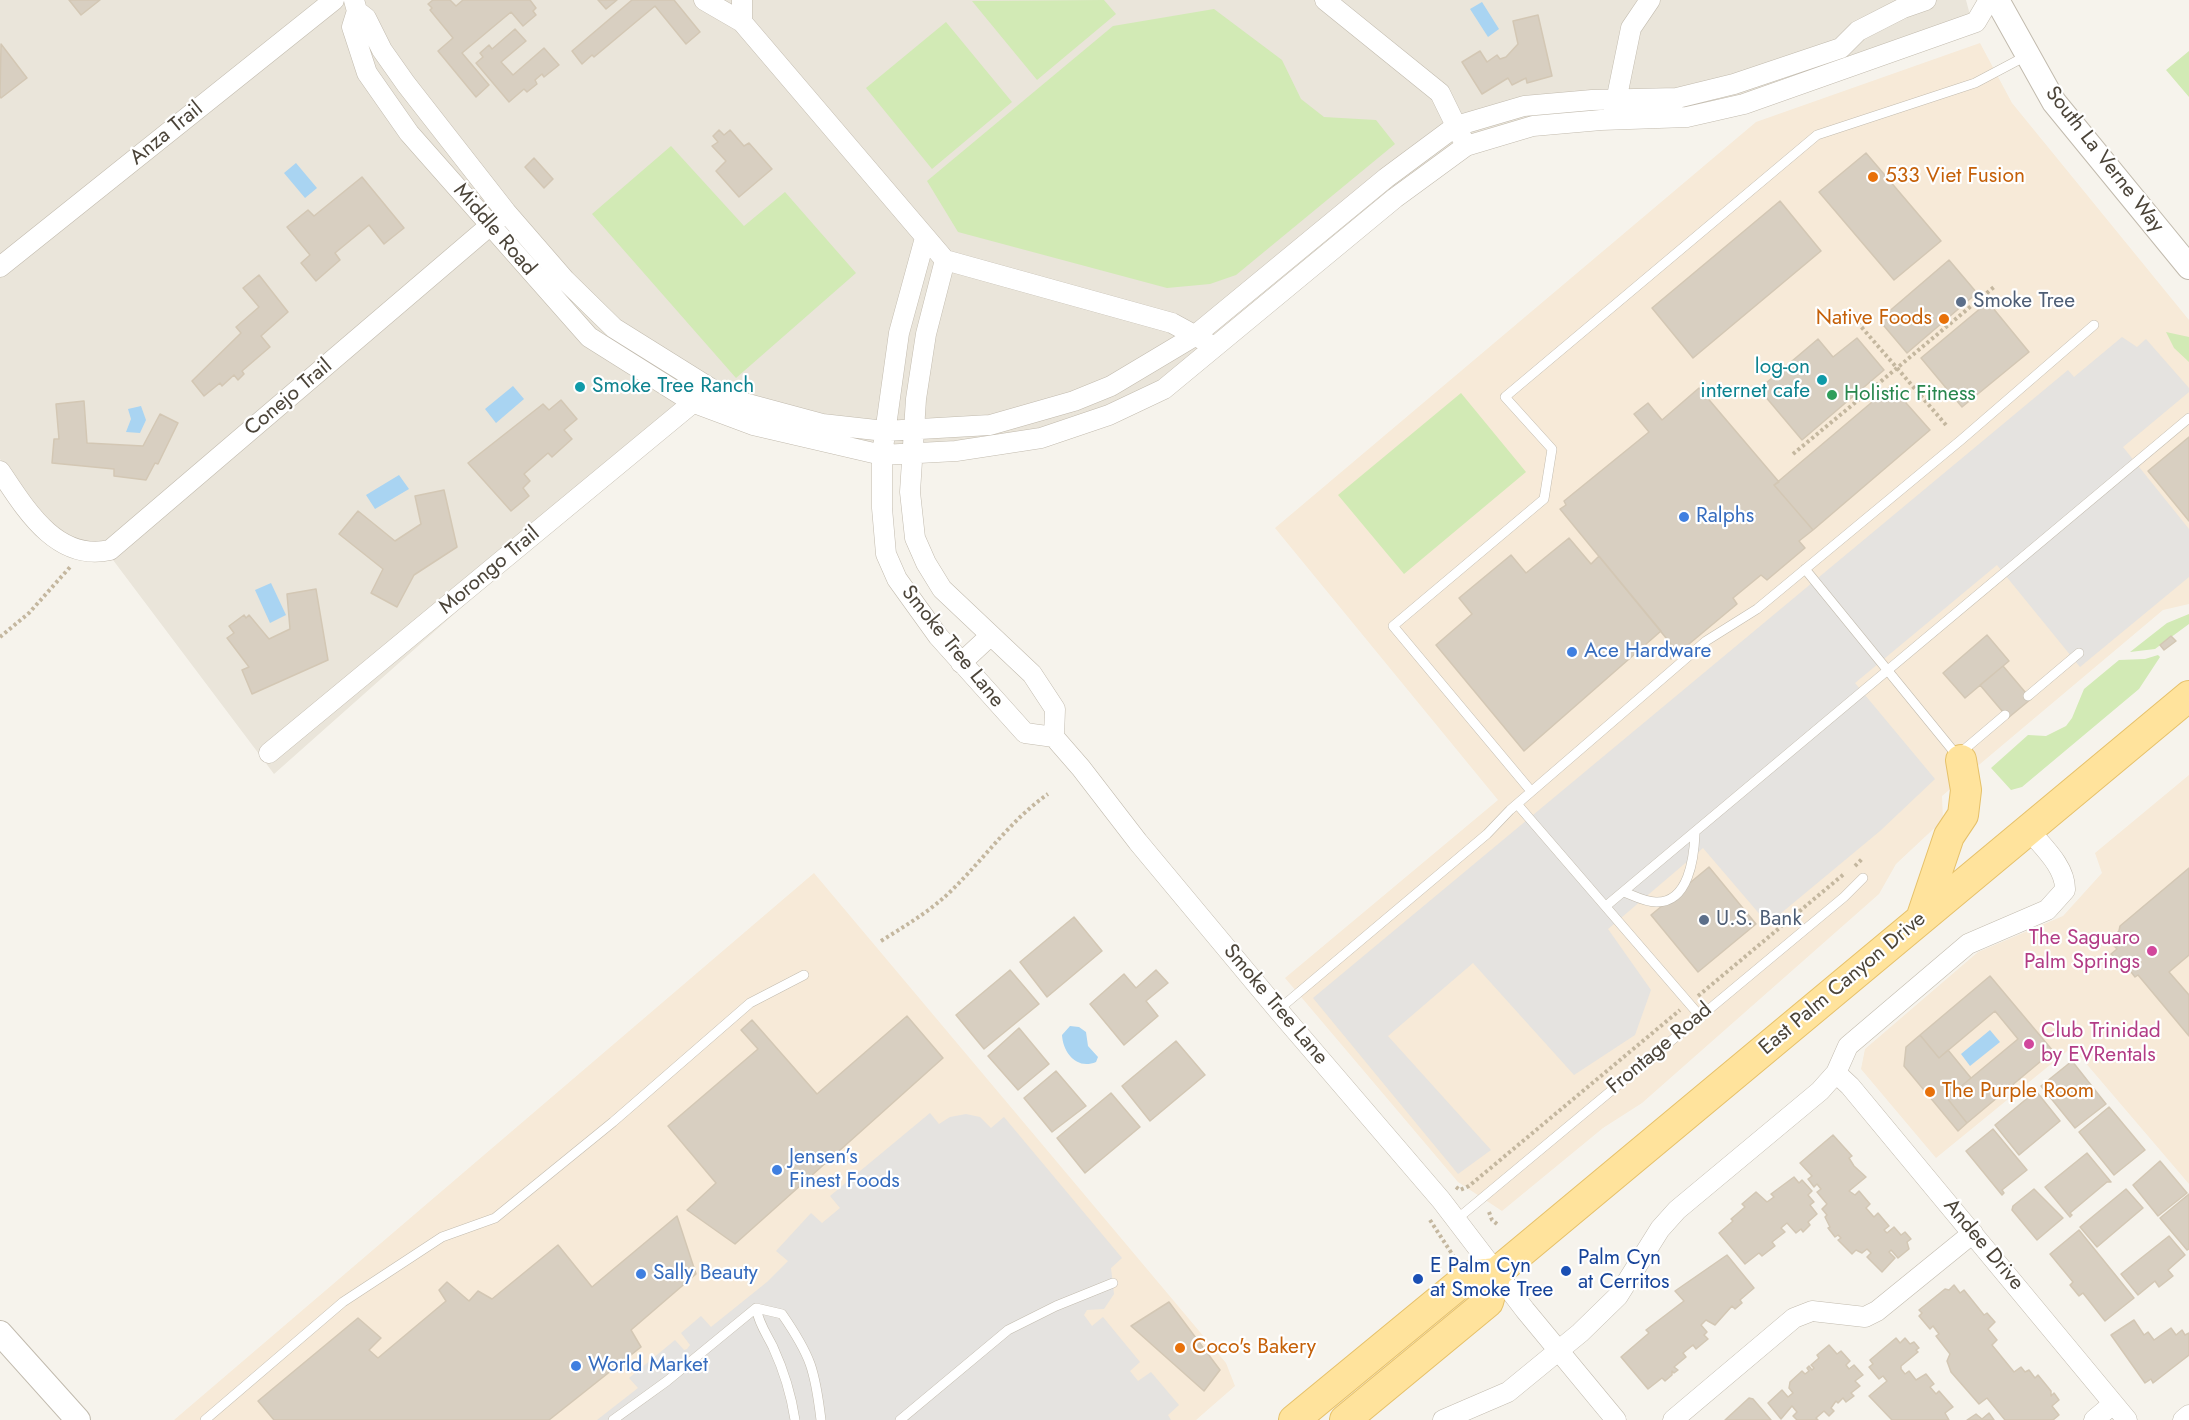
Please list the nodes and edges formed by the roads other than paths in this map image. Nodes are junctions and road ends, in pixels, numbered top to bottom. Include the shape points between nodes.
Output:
1 (334, 0) edge
2 (704, 0) edge
3 (742, 0) edge
4 (1325, 0) edge
5 (1650, 0) edge
6 (1926, 0) edge
7 (1989, 0) edge
8 (1997, 0) edge
9 (356, 6) edge
10 (742, 22) junction
11 (1841, 48) junction
12 (2026, 56) junction
13 (1849, 68) junction
14 (1615, 100) junction
15 (1613, 120) junction
16 (1456, 126) junction
17 (1466, 146) junction
18 (499, 218) junction
19 (925, 238) junction
20 (945, 261) junction
21 (2184, 261) edge
22 (0, 267) edge
23 (2094, 325) dead end
24 (1193, 337) junction
25 (1218, 346) junction
26 (710, 388) junction
27 (694, 403) junction
28 (2186, 420) edge
29 (913, 430) junction
30 (885, 431) junction
31 (911, 454) junction
32 (882, 455) junction
33 (0, 471) edge
34 (1805, 569) junction
35 (990, 636) junction
36 (2079, 653) dead end
37 (961, 663) junction
38 (1888, 672) junction
39 (2028, 696) dead end
40 (2189, 696) edge
41 (2006, 715) dead end
42 (1054, 737) junction
43 (269, 753) dead end
44 (1959, 758) junction
45 (1531, 791) junction
46 (1517, 804) junction
47 (2028, 829) junction
48 (1695, 834) junction
49 (1863, 878) dead end
50 (1624, 892) junction
51 (1606, 906) junction
52 (1921, 919) junction
53 (804, 975) dead end
54 (1278, 1010) junction
55 (1700, 1016) junction
56 (1836, 1073) junction
57 (1457, 1219) junction
58 (1973, 1233) junction
59 (1496, 1273) junction
60 (1113, 1283) dead end
61 (756, 1308) junction
62 (0, 1333) edge
63 (1559, 1351) junction
64 (2113, 1404) junction
65 (2189, 1415) edge
66 (78, 1420) edge
67 (205, 1420) edge
68 (613, 1420) edge
69 (795, 1420) edge
70 (821, 1420) edge
71 (900, 1420) edge
72 (1294, 1420) edge
73 (1345, 1420) edge
74 (1443, 1420) edge
75 (1616, 1420) edge
76 (1673, 1420) edge
77 (2094, 1420) edge
78 (2127, 1420) edge
79 (2183, 1420) edge

1 - 22 street, Anza Trail
2 - 10 street
3 - 10 street
4 - 16 street via 1440,93
5 - 14 street via 1631,28
6 - 11 street via 1858,31
7 - 13 street, Middle Road via 1976,22
8 - 12 street, South La Verne Way
9 - 18 street, Middle Road via 382,50
9 - 18 street, Middle Road via 352,27 367,73 409,133
10 - 19 street
11 - 13 street
11 - 14 street via 1734,84 1677,98
12 - 21 street, South La Verne Way via 2054,102
12 - 45 lane via 1975,83 1817,135 1505,397 1552,449 1544,499 1393,626
13 - 15 street, Middle Road via 1744,104 1687,117
14 - 15 street
14 - 16 street via 1524,106
15 - 17 street, Middle Road via 1533,126
16 - 17 street
16 - 24 street, Middle Road via 1386,178
17 - 25 street, Middle Road via 1395,198
18 - 26 street, Middle Road via 614,328
18 - 27 street, Middle Road via 589,337
18 - 33 street, Conejo Trail via 110,550 95,554 60,544 29,515
19 - 20 street
19 - 30 street, Smoke Tree Lane via 899,333
20 - 24 street via 1172,323
20 - 29 street, Smoke Tree Lane via 926,334
23 - 34 lane
24 - 25 street
24 - 29 street, Middle Road via 1111,386 1074,401 990,425
25 - 31 street, Middle Road via 1164,389 1109,415 1041,438
26 - 27 street, Morongo Trail
26 - 30 street, Middle Road via 744,403 822,424
27 - 32 street, Middle Road via 753,425
27 - 43 street, Morongo Trail
28 - 38 lane
29 - 30 street, Middle Road
29 - 31 street, Smoke Tree Lane
30 - 32 street, Smoke Tree Lane
31 - 32 street, Middle Road
31 - 35 street, Smoke Tree Lane via 915,538 922,555 942,589
32 - 37 street, Smoke Tree Lane via 886,554 913,605
34 - 38 lane
34 - 45 lane via 1757,609 1706,641
35 - 37 street
35 - 42 street, Smoke Tree Lane via 1032,674 1055,709
36 - 39 lane
37 - 42 street, Smoke Tree Lane via 1025,733
38 - 44 lane
38 - 48 lane
40 - 47 main road, East Palm Canyon Drive
41 - 44 lane
42 - 54 street, Smoke Tree Lane
44 - 52 main road via 1966,790 1963,815 1948,836
45 - 46 lane
46 - 51 lane
46 - 54 lane via 1487,834
47 - 52 main road, East Palm Canyon Drive
47 - 56 street via 2059,868 2065,890 2047,910 1968,944 1848,1046
48 - 50 lane
48 - 50 lane via 1693,861 1679,890 1663,902
49 - 55 lane, Frontage Road
50 - 51 lane
51 - 55 lane
52 - 59 main road, East Palm Canyon Drive
53 - 67 lane via 750,1003 495,1218 442,1237 343,1302
54 - 57 street, Smoke Tree Lane
55 - 57 lane, Frontage Road
56 - 58 street, Andee Drive
56 - 63 street via 1820,1091 1677,1210 1660,1229 1618,1296
57 - 59 street, Smoke Tree Lane
58 - 64 street, Andee Drive
58 - 76 street via 1865,1317 1812,1311 1794,1318
59 - 63 street, Smoke Tree Lane
59 - 72 main road via 1469,1276
59 - 73 main road via 1488,1302
60 - 71 lane via 1008,1330
61 - 68 lane via 668,1381
61 - 69 lane via 759,1324 791,1389
61 - 70 lane via 782,1314 810,1357
62 - 66 street
63 - 74 street via 1508,1392
63 - 75 street, Smoke Tree Lane
64 - 77 street
64 - 78 street, Andee Drive
65 - 79 street

